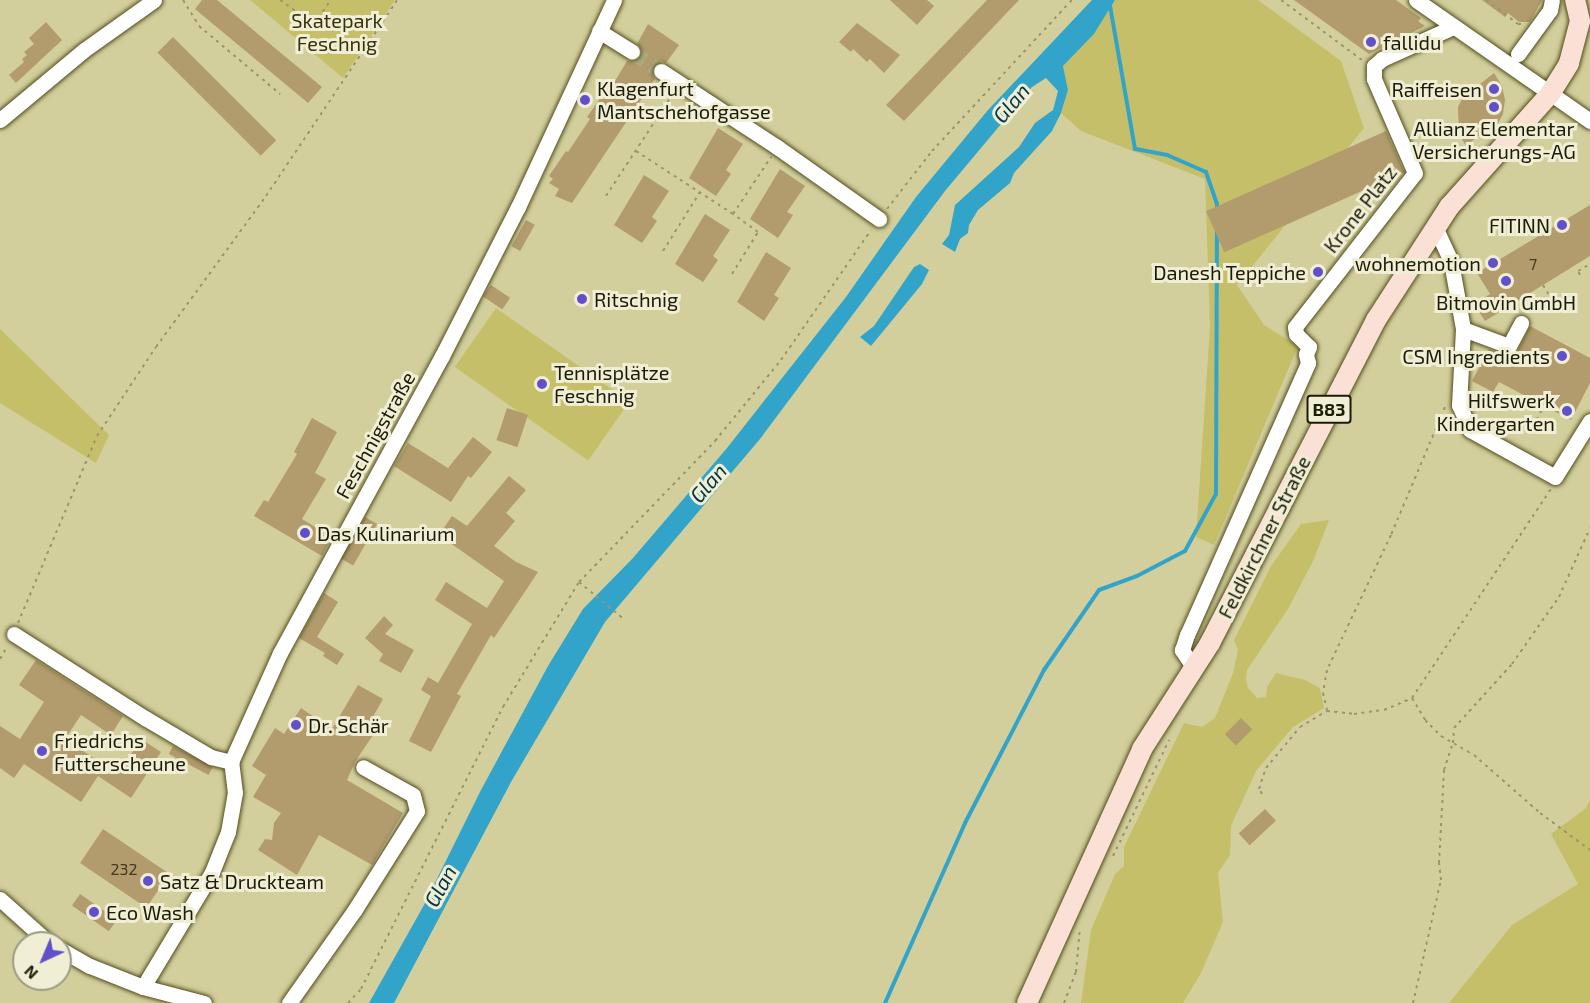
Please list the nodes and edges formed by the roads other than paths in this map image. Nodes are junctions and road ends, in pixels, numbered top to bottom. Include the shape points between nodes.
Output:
1 (154, 0) edge
2 (614, 0) edge
3 (1416, 0) edge
4 (1552, 0) edge
5 (1575, 0) edge
6 (1453, 27) junction
7 (599, 31) junction
8 (632, 52) tunnel mouth
9 (1518, 54) dead end
10 (661, 71) tunnel mouth
11 (1550, 94) junction
12 (0, 120) edge
13 (1590, 121) edge
14 (879, 219) road end
15 (1435, 227) junction
16 (1521, 323) dead end
17 (1463, 329) junction
18 (1590, 421) edge
19 (14, 634) road end
20 (1194, 668) junction
21 (231, 762) junction
22 (363, 766) dead end
23 (0, 899) edge
24 (36, 931) edge
25 (72, 956) edge
26 (143, 987) junction
27 (204, 1003) edge
28 (289, 1003) edge
29 (1026, 1003) edge

1 - 12 street via 84,50
2 - 7 street, Feschnigstraße
3 - 6 street
4 - 9 street via 1551,10
5 - 11 main road, Feldkirchner Straße / B83 via 1580,21 1576,42 1569,63
6 - 11 street
6 - 20 street, Krone Platz via 1382,59 1374,69 1374,79 1415,173 1295,327 1296,334 1309,347 1308,363 1187,635 1182,650
7 - 8 street
7 - 21 street, Feschnigstraße via 518,207 386,462 280,653
10 - 14 street
11 - 13 street
11 - 15 main road, Feldkirchner Straße / B83 via 1473,178
15 - 17 street via 1451,262
15 - 20 main road, Feldkirchner Straße / B83 via 1376,320
16 - 17 street via 1509,346
17 - 18 street via 1459,405 1470,430 1555,477
19 - 21 street via 145,718 210,756
20 - 29 main road, Feldkirchner Straße / B83 via 1142,749
21 - 26 street via 235,793 228,832 212,872
22 - 28 street via 413,795 417,811 354,911
23 - 24 street
25 - 26 street
26 - 27 street

